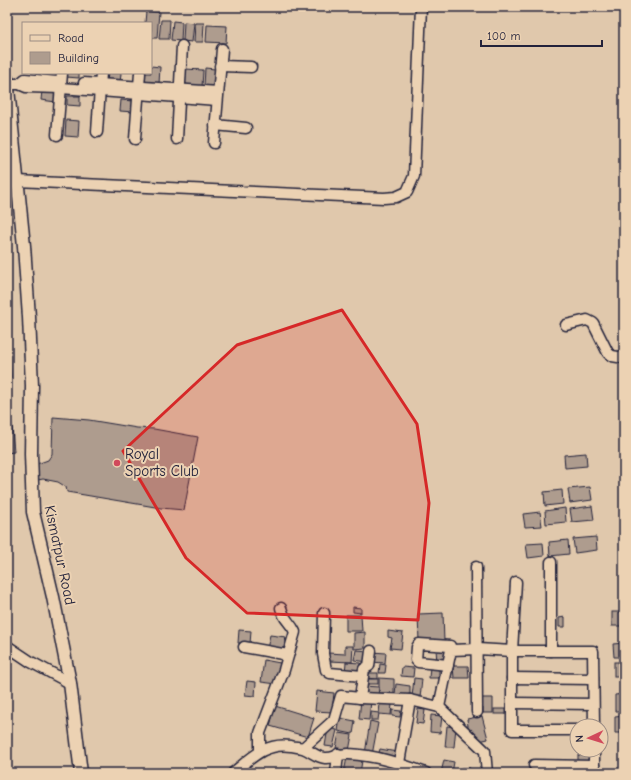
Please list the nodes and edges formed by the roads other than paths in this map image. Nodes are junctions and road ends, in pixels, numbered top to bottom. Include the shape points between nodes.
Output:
1 (421, 7) edge
2 (182, 46) dead end
3 (222, 49) dead end
4 (220, 66) junction
5 (251, 67) dead end
6 (101, 74) edge
7 (140, 74) edge
8 (62, 81) edge
9 (10, 85) edge
10 (100, 88) junction
11 (139, 91) junction
12 (180, 94) junction
13 (217, 96) junction
14 (215, 125) junction
15 (246, 128) dead end
16 (97, 132) dead end
17 (57, 135) dead end
18 (135, 139) dead end
19 (177, 139) dead end
20 (10, 143) edge
21 (214, 143) dead end
22 (17, 180) junction
23 (566, 325) dead end
24 (624, 358) edge
25 (551, 562) dead end
26 (476, 567) dead end
27 (516, 582) dead end
28 (281, 608) dead end
29 (324, 613) dead end
30 (7, 646) edge
31 (244, 647) dead end
32 (478, 649) junction
33 (451, 650) junction
34 (371, 651) dead end
35 (551, 651) junction
36 (512, 652) junction
37 (288, 655) junction
38 (448, 665) junction
39 (362, 676) junction
40 (512, 678) junction
41 (593, 679) junction
42 (70, 683) junction
43 (360, 698) junction
44 (410, 700) junction
45 (513, 703) junction
46 (593, 704) junction
47 (440, 707) junction
48 (477, 712) dead end
49 (594, 718) edge
50 (569, 730) edge
51 (303, 748) junction
52 (260, 751) junction
53 (338, 754) junction
54 (594, 758) edge
55 (399, 763) junction
56 (534, 766) dead end
57 (595, 770) edge
58 (81, 773) edge
59 (233, 773) edge
60 (336, 773) edge
61 (426, 773) edge
62 (487, 773) edge

1 - 22 street via 414,176 407,192 402,195 384,198
2 - 12 street
3 - 4 street
4 - 5 street
4 - 13 street
6 - 10 street
7 - 11 street
8 - 9 street via 26,87
8 - 10 street
8 - 17 street
9 - 20 street, Kismatpur Road
10 - 11 street
10 - 16 street
11 - 12 street
11 - 18 street
12 - 13 street
12 - 19 street
13 - 14 street
14 - 15 street
14 - 21 street
20 - 22 street, Kismatpur Road
22 - 42 street, Kismatpur Road via 29,317 33,512
23 - 24 street via 590,321 608,353
25 - 35 street
26 - 32 street
27 - 36 street
28 - 37 street via 283,616 295,632
29 - 39 street via 323,654 326,670 330,673
30 - 42 street
31 - 37 street
32 - 33 street
32 - 36 street
32 - 48 street
33 - 38 street
33 - 38 street via 450,646 419,644 417,647 418,662
34 - 39 street via 369,666 364,669
35 - 36 street
35 - 41 street via 593,651
36 - 40 street
37 - 52 street via 260,733
38 - 47 street
39 - 43 street
40 - 41 street
40 - 45 street
41 - 46 street
42 - 58 street, Kismatpur Road
43 - 44 street
43 - 51 street via 341,696 334,720
44 - 47 street
44 - 55 street
45 - 46 street
45 - 50 street via 512,730
46 - 49 street
47 - 62 street via 485,751
51 - 52 street via 271,746
51 - 53 street via 327,758
52 - 59 street
53 - 55 street via 363,755
53 - 60 street
54 - 57 street
55 - 61 street
56 - 57 street

